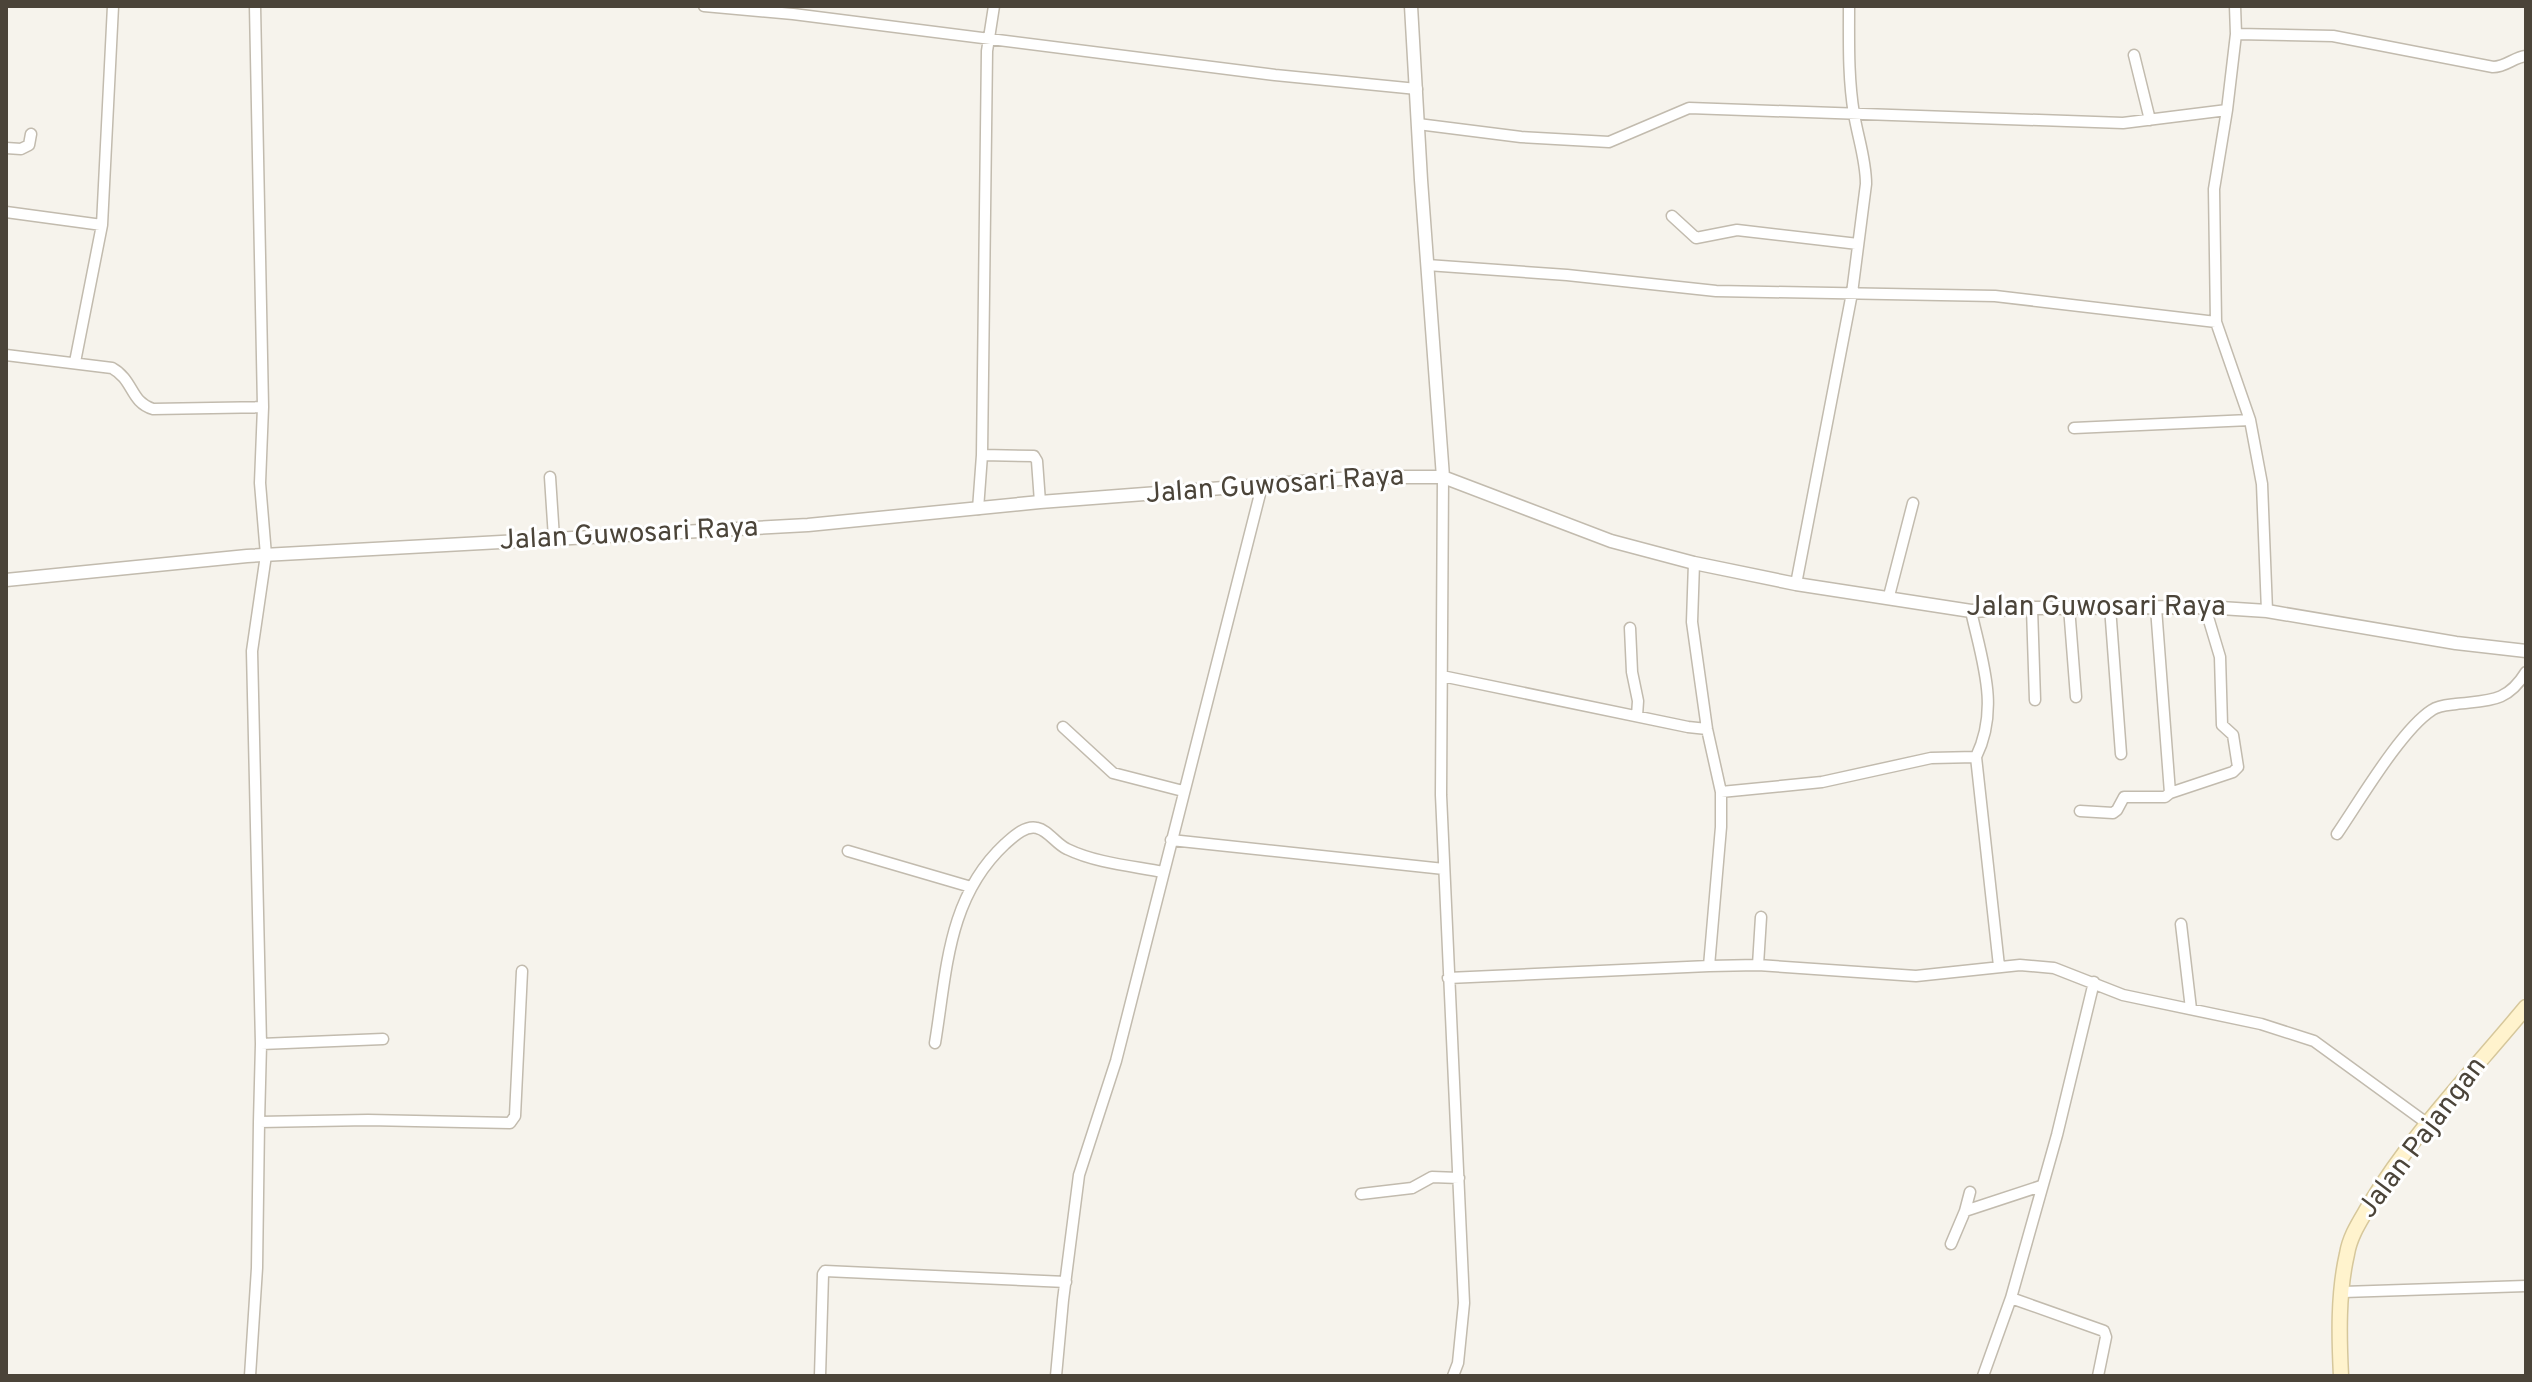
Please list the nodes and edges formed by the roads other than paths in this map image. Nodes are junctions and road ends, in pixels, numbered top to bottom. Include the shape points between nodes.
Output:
1 (113, 6) edge
2 (255, 6) edge
3 (704, 6) edge
4 (994, 6) edge
5 (1411, 6) edge
6 (1849, 6) edge
7 (2235, 6) edge
8 (2236, 34) junction
9 (989, 39) junction
10 (2134, 55) dead end
11 (2526, 56) edge
12 (1417, 89) junction
13 (2227, 110) junction
14 (1854, 114) junction
15 (2150, 120) junction
16 (1418, 124) junction
17 (31, 134) dead end
18 (6, 148) edge
19 (6, 212) edge
20 (1672, 216) dead end
21 (102, 225) junction
22 (1858, 244) junction
23 (1427, 265) junction
24 (1852, 293) junction
25 (2216, 322) junction
26 (6, 355) edge
27 (75, 362) junction
28 (263, 407) junction
29 (2250, 420) junction
30 (2074, 428) dead end
31 (982, 455) junction
32 (550, 477) dead end
33 (1443, 477) junction
34 (1262, 486) junction
35 (1040, 502) junction
36 (1913, 503) dead end
37 (978, 509) junction
38 (554, 538) junction
39 (266, 555) junction
40 (1694, 563) junction
41 (6, 580) edge
42 (1796, 584) junction
43 (1889, 596) junction
44 (2069, 607) junction
45 (2110, 607) junction
46 (2205, 607) junction
47 (2032, 608) junction
48 (2156, 608) junction
49 (1971, 611) junction
50 (2267, 611) junction
51 (1630, 628) dead end
52 (2526, 651) edge
53 (2526, 672) edge
54 (1442, 676) junction
55 (2076, 697) dead end
56 (2035, 700) dead end
57 (1637, 716) junction
58 (1063, 727) dead end
59 (1707, 729) junction
60 (2121, 754) dead end
61 (1976, 757) junction
62 (1183, 791) junction
63 (1721, 792) junction
64 (2170, 793) junction
65 (2080, 811) dead end
66 (2337, 834) dead end
67 (1171, 840) junction
68 (848, 851) dead end
69 (1444, 869) junction
70 (1163, 872) junction
71 (971, 887) junction
72 (1761, 917) dead end
73 (2181, 924) dead end
74 (1758, 965) junction
75 (1709, 966) junction
76 (1999, 966) junction
77 (522, 971) dead end
78 (1448, 978) junction
79 (2094, 982) junction
80 (2526, 1007) edge
81 (2191, 1009) junction
82 (383, 1039) dead end
83 (935, 1043) dead end
84 (261, 1044) junction
85 (259, 1122) junction
86 (2428, 1124) junction
87 (1459, 1178) junction
88 (2041, 1186) junction
89 (1970, 1192) dead end
90 (1361, 1194) dead end
91 (1965, 1211) junction
92 (1951, 1244) dead end
93 (1066, 1282) junction
94 (2526, 1286) edge
95 (2343, 1292) junction
96 (2011, 1298) junction
97 (250, 1376) edge
98 (820, 1376) edge
99 (1056, 1376) edge
100 (1453, 1376) edge
101 (1983, 1376) edge
102 (2098, 1376) edge
103 (2341, 1376) edge

1 - 21 street
2 - 28 street
3 - 9 street
4 - 9 street
5 - 12 street
6 - 14 street
7 - 8 street
8 - 11 street via 2333,36 2493,67
8 - 13 street
9 - 12 street
9 - 31 street
10 - 15 street
12 - 16 street
13 - 15 street
13 - 25 street via 2214,189
14 - 15 street
14 - 16 street via 1689,108 1609,142
14 - 22 street via 1866,170
16 - 23 street
17 - 18 street via 29,145
19 - 21 street
20 - 22 street via 1696,238 1737,230
21 - 27 street
22 - 24 street
23 - 24 street via 1716,291
23 - 33 street
24 - 25 street via 1995,296
24 - 42 street
25 - 29 street
26 - 27 street
27 - 28 street via 120,372 138,402 153,409
28 - 39 street via 260,483
29 - 30 street
29 - 50 street via 2262,484
31 - 35 street via 1034,456
31 - 37 street
32 - 38 street
33 - 34 street, Jalan Guwosari Raya
33 - 40 street, Jalan Guwosari Raya via 1611,541
33 - 54 street
34 - 35 street, Jalan Guwosari Raya
34 - 62 street
35 - 37 street, Jalan Guwosari Raya
36 - 43 street
37 - 38 street, Jalan Guwosari Raya via 808,525
38 - 39 street, Jalan Guwosari Raya
39 - 41 street, Jalan Guwosari Raya
39 - 84 street via 252,651
40 - 42 street, Jalan Guwosari Raya
40 - 59 street via 1692,622
42 - 43 street, Jalan Guwosari Raya
43 - 49 street, Jalan Guwosari Raya
44 - 45 street, Jalan Guwosari Raya
44 - 47 street, Jalan Guwosari Raya
44 - 55 street
45 - 48 street, Jalan Guwosari Raya
45 - 60 street
46 - 48 street, Jalan Guwosari Raya
46 - 50 street, Jalan Guwosari Raya
46 - 64 street via 2220,657 2222,725 2233,735 2238,767
47 - 49 street, Jalan Guwosari Raya
47 - 56 street
48 - 64 street
49 - 61 street via 1989,716
50 - 52 street, Jalan Guwosari Raya
51 - 57 street
53 - 66 street via 2516,688 2496,699 2432,710 2403,739
54 - 57 street
54 - 69 street
57 - 59 street
58 - 62 street via 1113,773
59 - 63 street
61 - 63 street via 1931,758 1822,782
61 - 76 street
62 - 67 street
63 - 75 street
64 - 65 street via 2124,797 2113,813
67 - 69 street
67 - 70 street
68 - 71 street
69 - 78 street
70 - 71 street via 1070,850 1037,828 1027,828 995,853
70 - 93 street via 1116,1061 1079,1175
71 - 83 street via 955,920
72 - 74 street
73 - 81 street
74 - 75 street
74 - 76 street via 1916,976
75 - 78 street
76 - 79 street via 2045,966
77 - 85 street via 515,1116 510,1123
78 - 87 street
79 - 81 street via 2123,995
79 - 88 street
80 - 86 main road, Jalan Pajangan
81 - 86 street via 2314,1041
82 - 84 street
84 - 85 street
85 - 97 street
86 - 95 main road, Jalan Pajangan via 2354,1231
87 - 90 street via 1432,1177 1412,1188
87 - 100 street via 1464,1303
88 - 91 street
88 - 96 street
89 - 91 street
91 - 92 street
93 - 98 street via 825,1271
93 - 99 street
94 - 95 street
95 - 103 main road, Jalan Pajangan
96 - 101 street
96 - 102 street via 2104,1331

